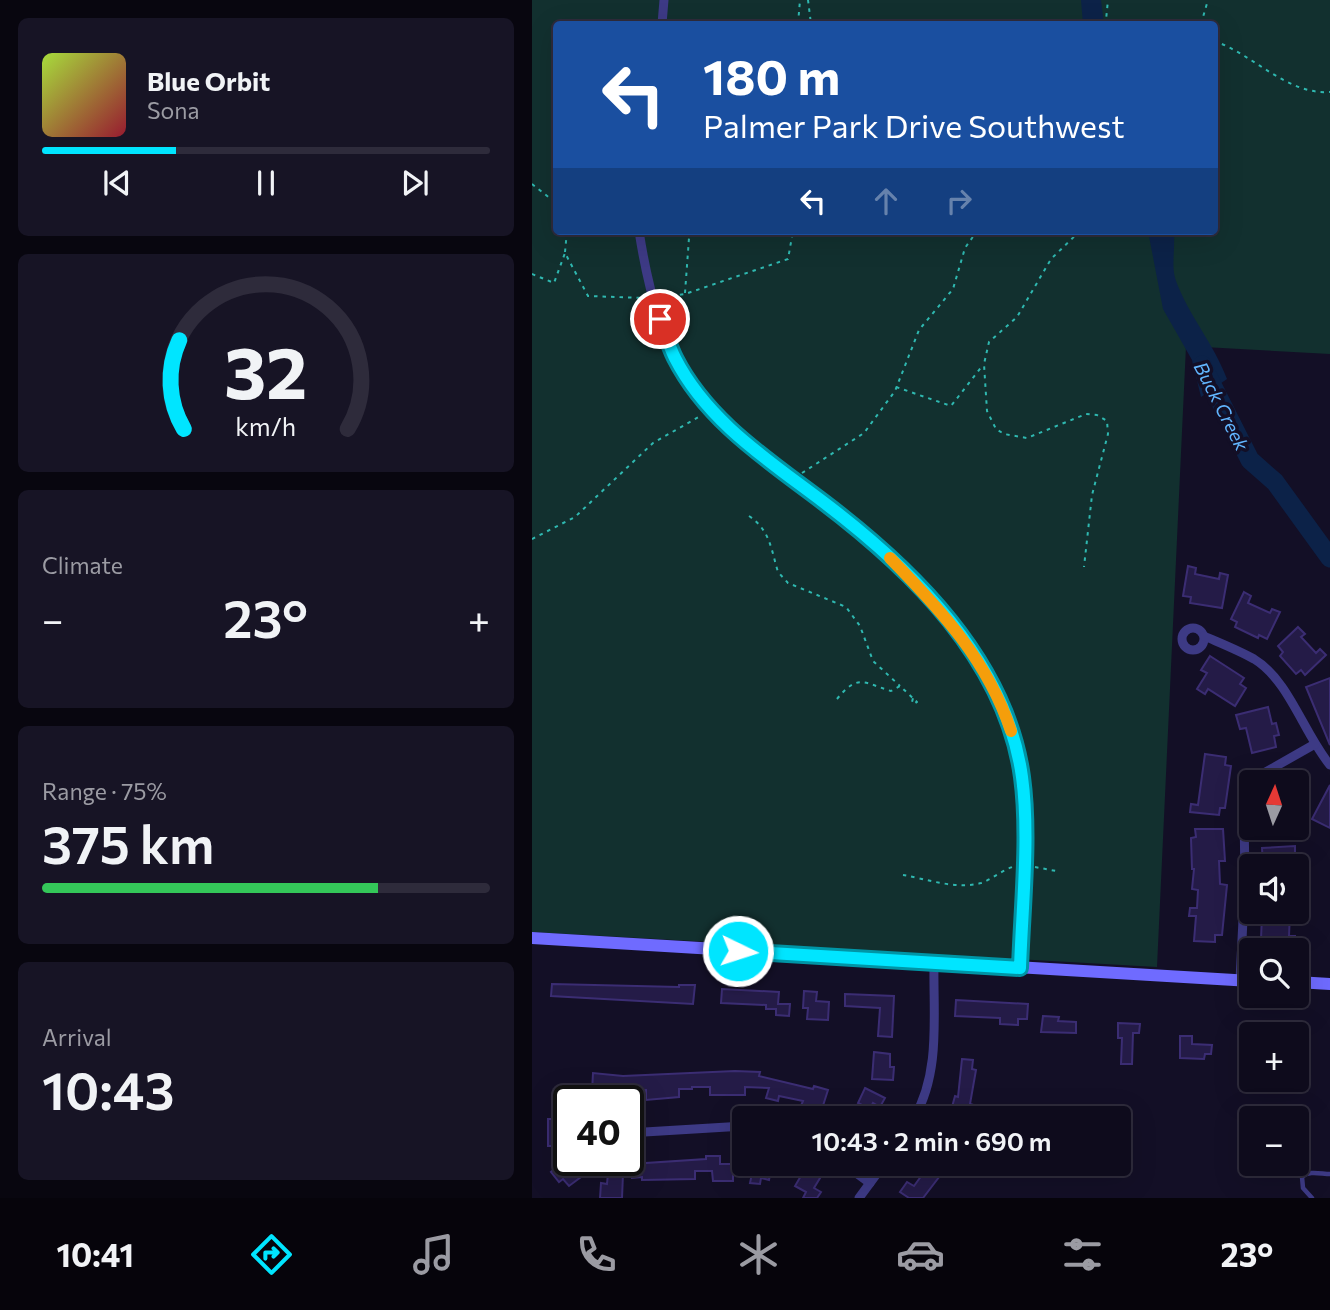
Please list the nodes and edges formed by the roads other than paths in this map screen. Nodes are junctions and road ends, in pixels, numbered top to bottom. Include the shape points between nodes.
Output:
1 (664, 0) edge
2 (662, 21) edge
3 (640, 235) edge
4 (1204, 636) dead end
5 (1315, 744) junction
6 (1330, 765) edge
7 (1269, 770) edge
8 (1244, 840) edge
9 (532, 938) edge
10 (1246, 938) edge
11 (934, 963) junction
12 (1020, 968) junction
13 (1239, 980) edge
14 (1309, 983) edge
15 (1330, 984) edge
16 (921, 1106) edge
17 (732, 1127) edge
18 (644, 1132) edge
19 (1330, 1174) edge
20 (860, 1176) edge
21 (875, 1176) edge
22 (870, 1183) junction
23 (859, 1198) edge
24 (1312, 1198) edge

1 - 2 street
3 - 12 street via 652,299 675,358 700,397 730,429 885,553 945,614 985,670 1006,716 1022,777
4 - 5 street via 1255,660 1273,675
5 - 6 street
5 - 7 street
8 - 10 street
9 - 11 street
11 - 12 street
11 - 16 street via 932,1070
12 - 13 street
14 - 15 street
17 - 18 street
19 - 24 lane via 1302,1177 1303,1188
20 - 22 street
21 - 22 street
22 - 23 street

